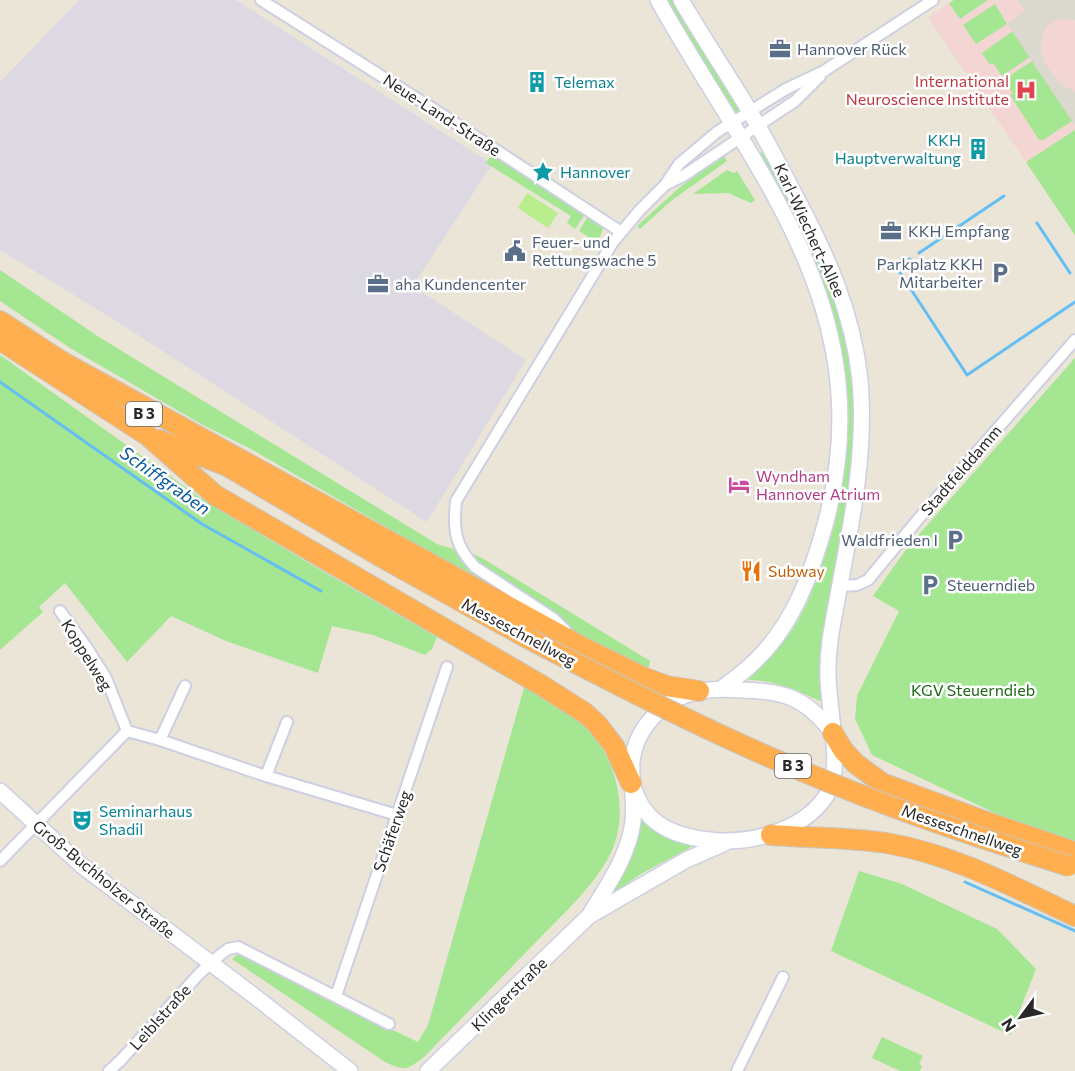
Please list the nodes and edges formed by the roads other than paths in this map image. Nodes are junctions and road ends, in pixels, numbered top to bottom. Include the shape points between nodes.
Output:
1 (261, 0) edge
2 (658, 0) edge
3 (681, 0) edge
4 (933, 0) edge
5 (824, 71) junction
6 (754, 118) junction
7 (732, 122) junction
8 (741, 136) junction
9 (664, 185) junction
10 (621, 231) junction
11 (0, 321) edge
12 (0, 340) edge
13 (1075, 340) edge
14 (59, 360) junction
15 (147, 435) junction
16 (230, 467) junction
17 (840, 586) junction
18 (60, 611) dead end
19 (582, 647) junction
20 (447, 666) dead end
21 (185, 686) dead end
22 (721, 689) junction
23 (699, 691) junction
24 (287, 722) dead end
25 (127, 731) junction
26 (833, 733) junction
27 (160, 740) junction
28 (266, 776) junction
29 (631, 783) junction
30 (0, 791) edge
31 (397, 815) junction
32 (36, 826) junction
33 (771, 835) junction
34 (730, 841) junction
35 (0, 861) edge
36 (1073, 862) edge
37 (1075, 915) edge
38 (589, 916) junction
39 (211, 963) junction
40 (783, 977) dead end
41 (336, 996) junction
42 (389, 1024) dead end
43 (447, 1055) junction
44 (739, 1070) edge
45 (109, 1071) edge
46 (350, 1071) edge
47 (428, 1071) edge
48 (443, 1071) edge

1 - 10 street, Neue-Land-Straße
2 - 7 main road, Karl-Wiechert-Allee
3 - 6 main road, Karl-Wiechert-Allee
4 - 5 street
5 - 6 street via 786,89
5 - 6 street via 795,101
6 - 7 street
6 - 8 street
6 - 17 main road, Karl-Wiechert-Allee via 810,224 841,293 853,338 860,379 860,465
7 - 8 main road, Karl-Wiechert-Allee
7 - 9 street via 679,164
8 - 9 street
8 - 22 main road, Karl-Wiechert-Allee via 796,236 822,302 839,379 841,422 835,489 807,581 770,645
9 - 10 street
10 - 19 street via 456,501 454,529 459,547 475,567 554,620
11 - 14 highway, Messeschnellweg / B 3
12 - 15 highway, B 3
13 - 17 street, Stadtfelddamm via 868,580
14 - 16 highway, Messeschnellweg / B 3
14 - 19 highway
15 - 16 highway
15 - 29 highway via 215,495 585,713 608,738
16 - 36 highway, Messeschnellweg / B 3, bridge via 383,558 647,700 839,787 947,827
17 - 26 main road, Karl-Wiechert-Allee via 829,652
18 - 25 street, Koppelweg via 106,678
19 - 23 highway via 645,678
20 - 31 street, Schäferweg
21 - 27 street
22 - 23 main road
22 - 26 main road via 781,693 820,716
23 - 29 main road via 658,710 648,722 637,742
24 - 28 street
25 - 27 street
25 - 32 street
26 - 33 main road via 836,768 830,790 816,810
26 - 36 highway via 856,764 882,783
27 - 28 street
28 - 31 street
29 - 34 main road via 643,808 660,825 700,840
29 - 38 main road, Klingerstraße via 633,820 627,847
30 - 32 main road, Groß-Buchholzer Straße
31 - 41 street, Schäferweg
32 - 35 street
32 - 39 main road, Groß-Buchholzer Straße via 114,891
33 - 34 main road
33 - 37 highway via 887,843 932,854
34 - 38 main road, Klingerstraße via 686,860
38 - 43 main road, Klingerstraße
39 - 41 street via 238,947
39 - 45 street, Leiblstraße
39 - 46 main road, Groß-Buchholzer Straße
40 - 44 street
41 - 42 street
43 - 47 main road, Klingerstraße
43 - 48 main road

